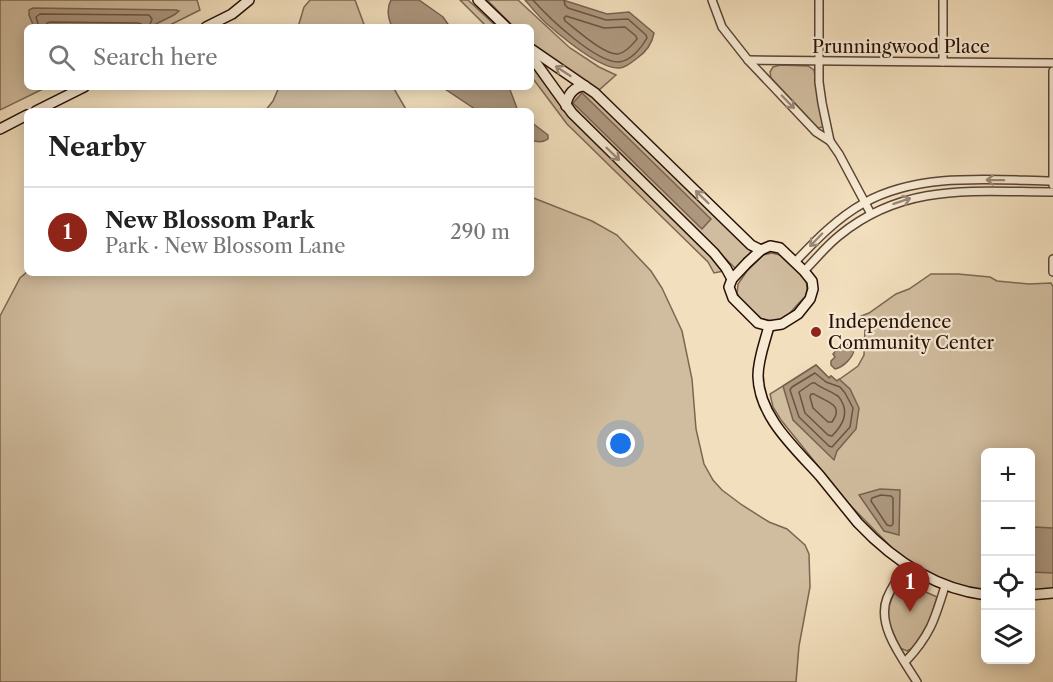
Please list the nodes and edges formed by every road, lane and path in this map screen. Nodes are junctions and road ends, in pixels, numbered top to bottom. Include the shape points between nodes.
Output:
1 (249, 0) edge
2 (478, 0) edge
3 (712, 0) edge
4 (819, 0) edge
5 (943, 0) edge
6 (212, 24) edge
7 (503, 24) edge
8 (534, 51) edge
9 (534, 60) edge
10 (748, 60) junction
11 (819, 61) junction
12 (943, 62) junction
13 (1053, 63) edge
14 (1053, 71) edge
15 (585, 86) junction
16 (78, 90) edge
17 (566, 106) junction
18 (42, 108) edge
19 (24, 117) edge
20 (0, 129) edge
21 (830, 141) junction
22 (1052, 181) edge
23 (1053, 190) edge
24 (865, 202) junction
25 (871, 214) junction
26 (761, 250) junction
27 (1053, 259) edge
28 (795, 262) junction
29 (804, 271) junction
30 (1053, 272) edge
31 (732, 279) junction
32 (769, 326) junction
33 (907, 566) junction
34 (945, 586) junction
35 (1053, 593) edge
36 (981, 594) edge
37 (1035, 595) edge
38 (905, 662) junction
39 (917, 682) edge

1 - 6 street
2 - 7 street
3 - 10 street via 722,27
4 - 11 street
5 - 12 street
15 -> 8 street
9 - 17 street
10 - 11 street, Prunningwood Place
10 -> 21 street via 816,132
11 - 12 street, Prunningwood Place
11 - 21 street
12 - 13 street, Prunningwood Place
14 - 22 street
15 - 17 street via 569,95
26 -> 15 street via 751,245
16 - 18 street
17 -> 31 street via 714,253
19 - 20 street
21 - 24 street
22 - 23 street
22 -> 24 street via 933,182 895,190
25 -> 23 street via 914,197 935,194
24 - 25 street
24 -> 28 street via 821,234
25 - 29 street via 840,235
26 - 28 street via 770,246 780,248
26 - 31 street
27 - 30 street
28 - 29 street
29 - 32 street via 812,281 810,299 798,314 782,324
31 - 32 street via 729,287 733,298 758,323
32 - 33 street via 758,376 765,405 778,429 871,537
33 - 34 street
33 - 38 street via 886,599 884,611 888,633
34 - 36 street
34 - 38 street via 933,623
35 - 37 street
38 - 39 street

